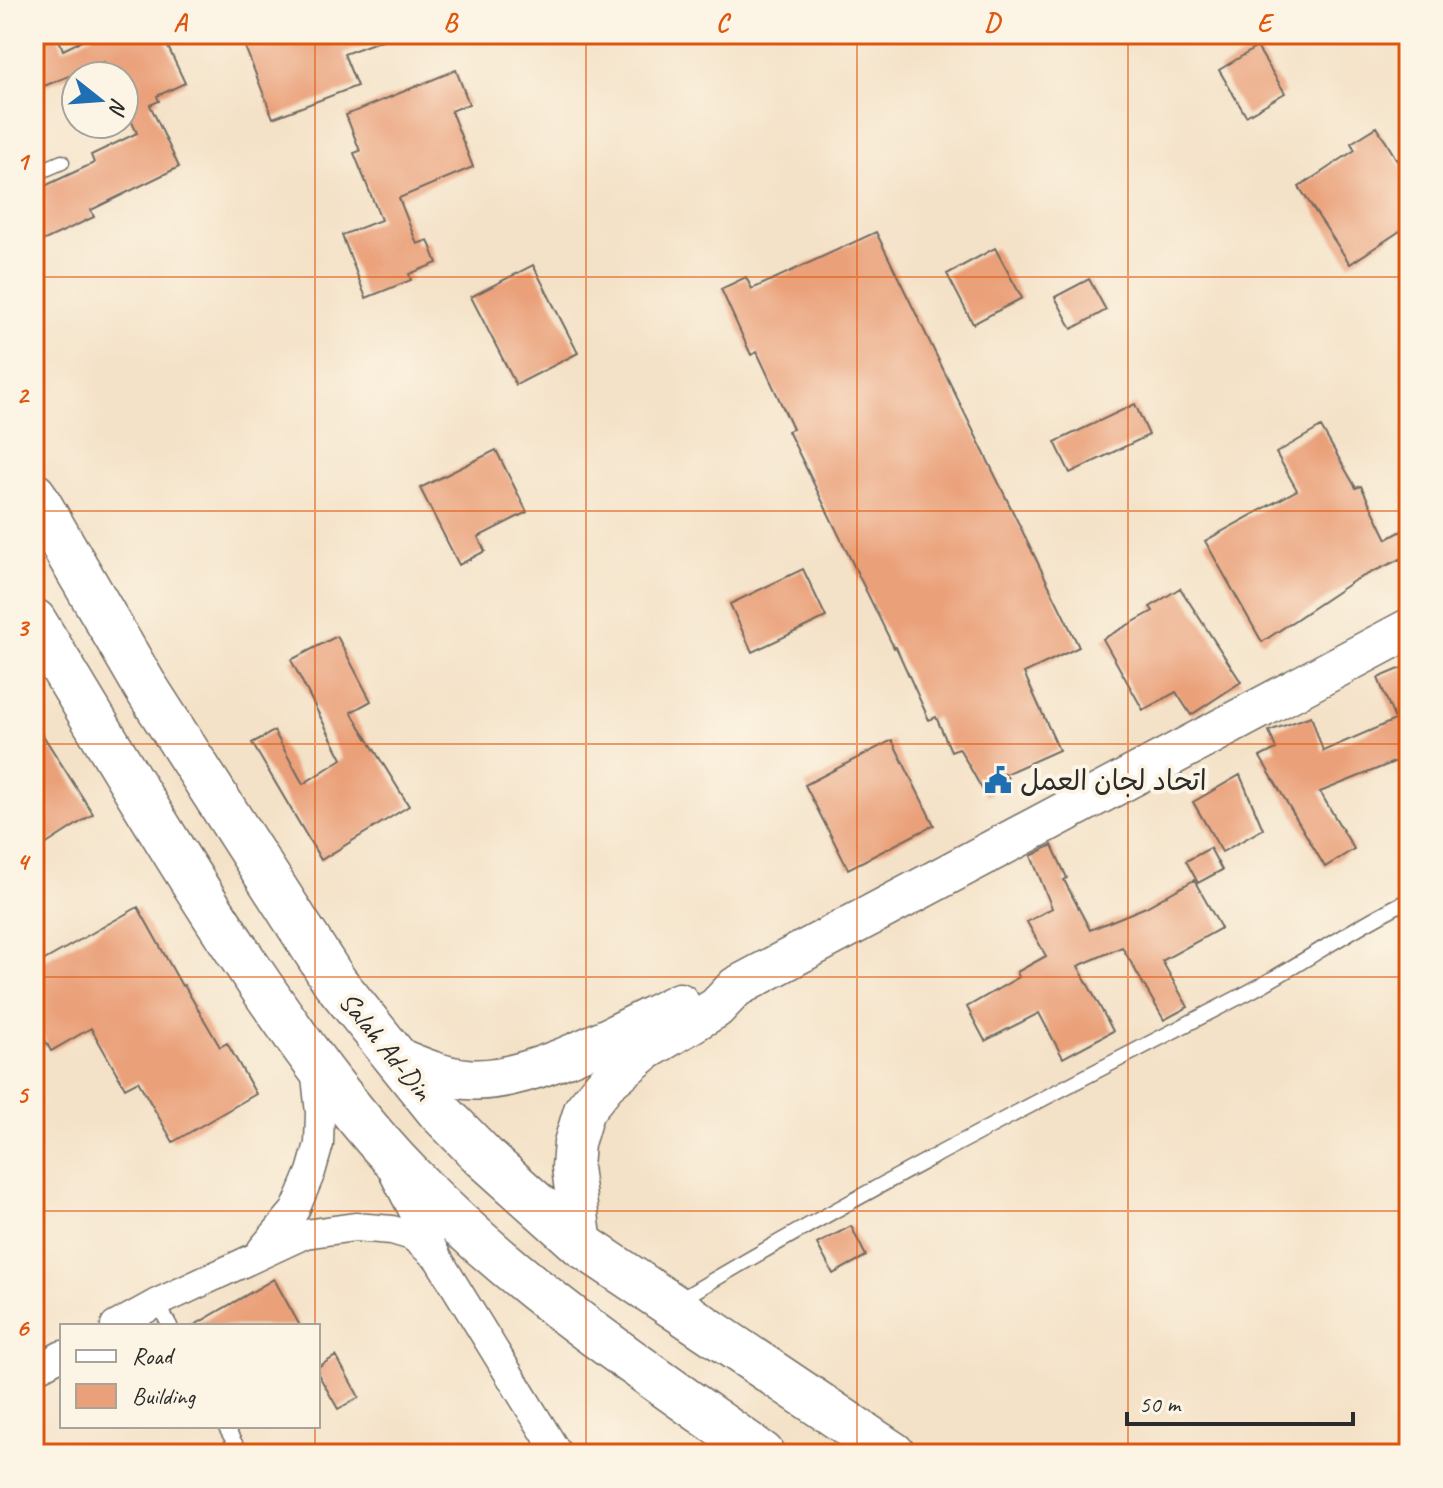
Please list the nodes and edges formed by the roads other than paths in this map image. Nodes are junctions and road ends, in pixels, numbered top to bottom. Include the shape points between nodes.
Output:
1 (62, 162) dead end
2 (34, 174) edge
3 (34, 495) edge
4 (34, 621) edge
5 (1409, 629) edge
6 (1409, 900) edge
7 (736, 987) junction
8 (395, 1057) junction
9 (315, 1063) junction
10 (376, 1140) junction
11 (582, 1245) junction
12 (256, 1255) junction
13 (437, 1257) junction
14 (671, 1306) junction
15 (164, 1314) edge
16 (123, 1324) edge
17 (60, 1356) edge
18 (34, 1370) edge
19 (226, 1428) edge
20 (241, 1454) edge
21 (558, 1454) edge
22 (762, 1454) edge
23 (893, 1454) edge

1 - 2 lane
3 - 8 highway, Salah Ad-Din via 199,772 335,982
4 - 9 highway via 206,904
5 - 7 main road
6 - 14 lane via 1250,991 791,1233
7 - 8 main road via 703,992 505,1079 445,1076
7 - 11 main road via 716,1008 646,1050 606,1083 584,1110 572,1167
8 - 11 highway, Salah Ad-Din via 484,1157
9 - 10 highway
9 - 12 street via 319,1144 311,1172 295,1210
10 - 13 street
10 - 22 highway via 537,1290 605,1345
11 - 14 highway, Salah Ad-Din
12 - 13 street via 305,1234 355,1227 412,1236
12 - 15 street
13 - 21 street
14 - 23 highway, Salah Ad-Din
15 - 16 street
17 - 18 street
19 - 20 lane

